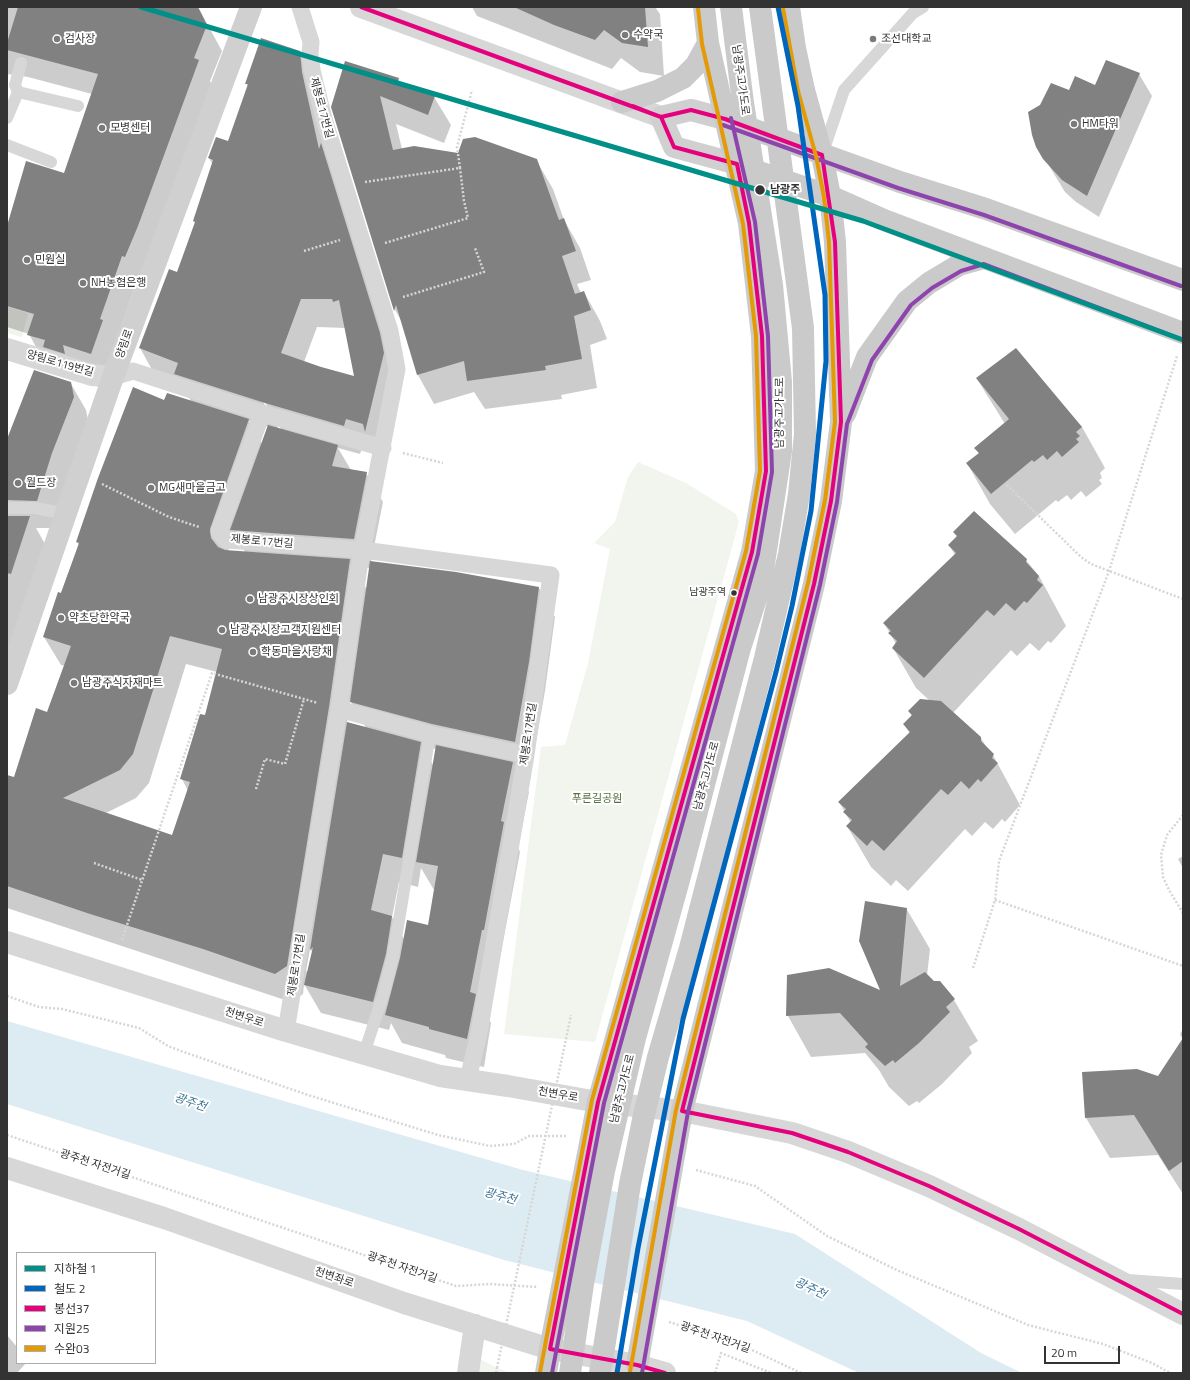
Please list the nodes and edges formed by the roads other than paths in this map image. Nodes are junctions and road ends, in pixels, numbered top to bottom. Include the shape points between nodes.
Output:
1 (251, 7) edge
2 (300, 7) edge
3 (361, 7) edge
4 (704, 7) edge
5 (731, 7) edge
6 (760, 7) edge
7 (789, 7) edge
8 (923, 7) edge
9 (708, 43) junction
10 (21, 63) dead end
11 (18, 92) junction
12 (622, 102) junction
13 (78, 106) dead end
14 (661, 117) junction
15 (7, 118) edge
16 (725, 120) junction
17 (7, 145) edge
18 (822, 155) junction
19 (51, 162) dead end
20 (737, 164) junction
21 (830, 196) junction
22 (984, 258) junction
23 (1183, 280) edge
24 (1183, 333) edge
25 (7, 349) edge
26 (113, 377) junction
27 (262, 413) junction
28 (841, 422) junction
29 (383, 448) junction
30 (7, 508) edge
31 (65, 514) junction
32 (363, 550) junction
33 (7, 684) edge
34 (339, 709) junction
35 (430, 734) junction
36 (526, 755) junction
37 (7, 942) edge
38 (286, 1031) junction
39 (364, 1054) junction
40 (468, 1080) junction
41 (598, 1102) junction
42 (682, 1111) junction
43 (7, 1168) edge
44 (1116, 1279) junction
45 (1183, 1284) edge
46 (1183, 1314) edge
47 (475, 1325) junction
48 (550, 1349) junction
49 (636, 1369) edge
50 (468, 1373) edge
51 (546, 1373) edge
52 (570, 1373) edge
53 (600, 1373) edge
54 (665, 1373) edge

1 - 26 main road, 양림로
2 - 29 street, 제봉로17번길 via 311,42 310,54 315,85 343,185 390,331 397,369
3 - 12 street
4 - 9 main road
5 - 52 main road, 남광주고가도로, bridge via 743,103 772,284 781,382 781,451 760,583 740,648 680,880 635,1038 607,1157 583,1284
6 - 53 main road, bridge via 803,328 805,434 799,494 789,554 766,658 644,1114 627,1200
7 - 18 main road via 804,90
8 - 18 lane via 913,13 844,90
9 - 12 main road via 696,65 683,78 657,91
9 - 16 main road
10 - 11 lane via 15,85
11 - 13 lane
11 - 15 lane
12 - 14 street
14 - 16 main road via 690,110
14 - 20 main road via 674,147
16 - 18 main road
16 - 20 main road
17 - 19 lane
18 - 21 main road
18 - 23 main road via 986,208
20 - 21 main road
20 - 41 main road via 749,223 762,336 766,471 752,552
21 - 22 main road via 884,220
21 - 28 main road via 835,242
22 - 24 main road
22 - 28 main road via 959,265 929,283 907,301 867,357
25 - 26 street, 양림로119번길 via 92,375
26 - 27 street via 133,371
26 - 31 main road, 양림로
27 - 29 street
27 - 32 street, 제봉로17번길 via 219,532 226,540
28 - 42 main road via 831,501 814,584
29 - 32 street, 제봉로17번길
30 - 31 lane via 36,508
31 - 33 main road, 양림로
32 - 34 street, 제봉로17번길
32 - 36 street, 제봉로17번길 via 551,575
34 - 35 street
34 - 38 street, 제봉로17번길
35 - 36 street
35 - 39 lane via 393,956
36 - 40 street, 제봉로17번길 via 479,1033
37 - 38 street, 천변우로
38 - 39 street, 천변우로
39 - 40 street, 천변우로 via 440,1076
40 - 41 street, 천변우로
41 - 42 street, 천변우로
41 - 48 main road, bridge
42 - 44 street, 천변우로 via 792,1133 848,1152 929,1186
42 - 49 main road, bridge
43 - 47 street, 천변좌로 via 164,1218 404,1303
44 - 45 lane
44 - 46 street, 천변우로
47 - 48 street, 천변좌로
47 - 50 street
48 - 49 street, 천변좌로
48 - 51 main road
49 - 54 street, 천변좌로

